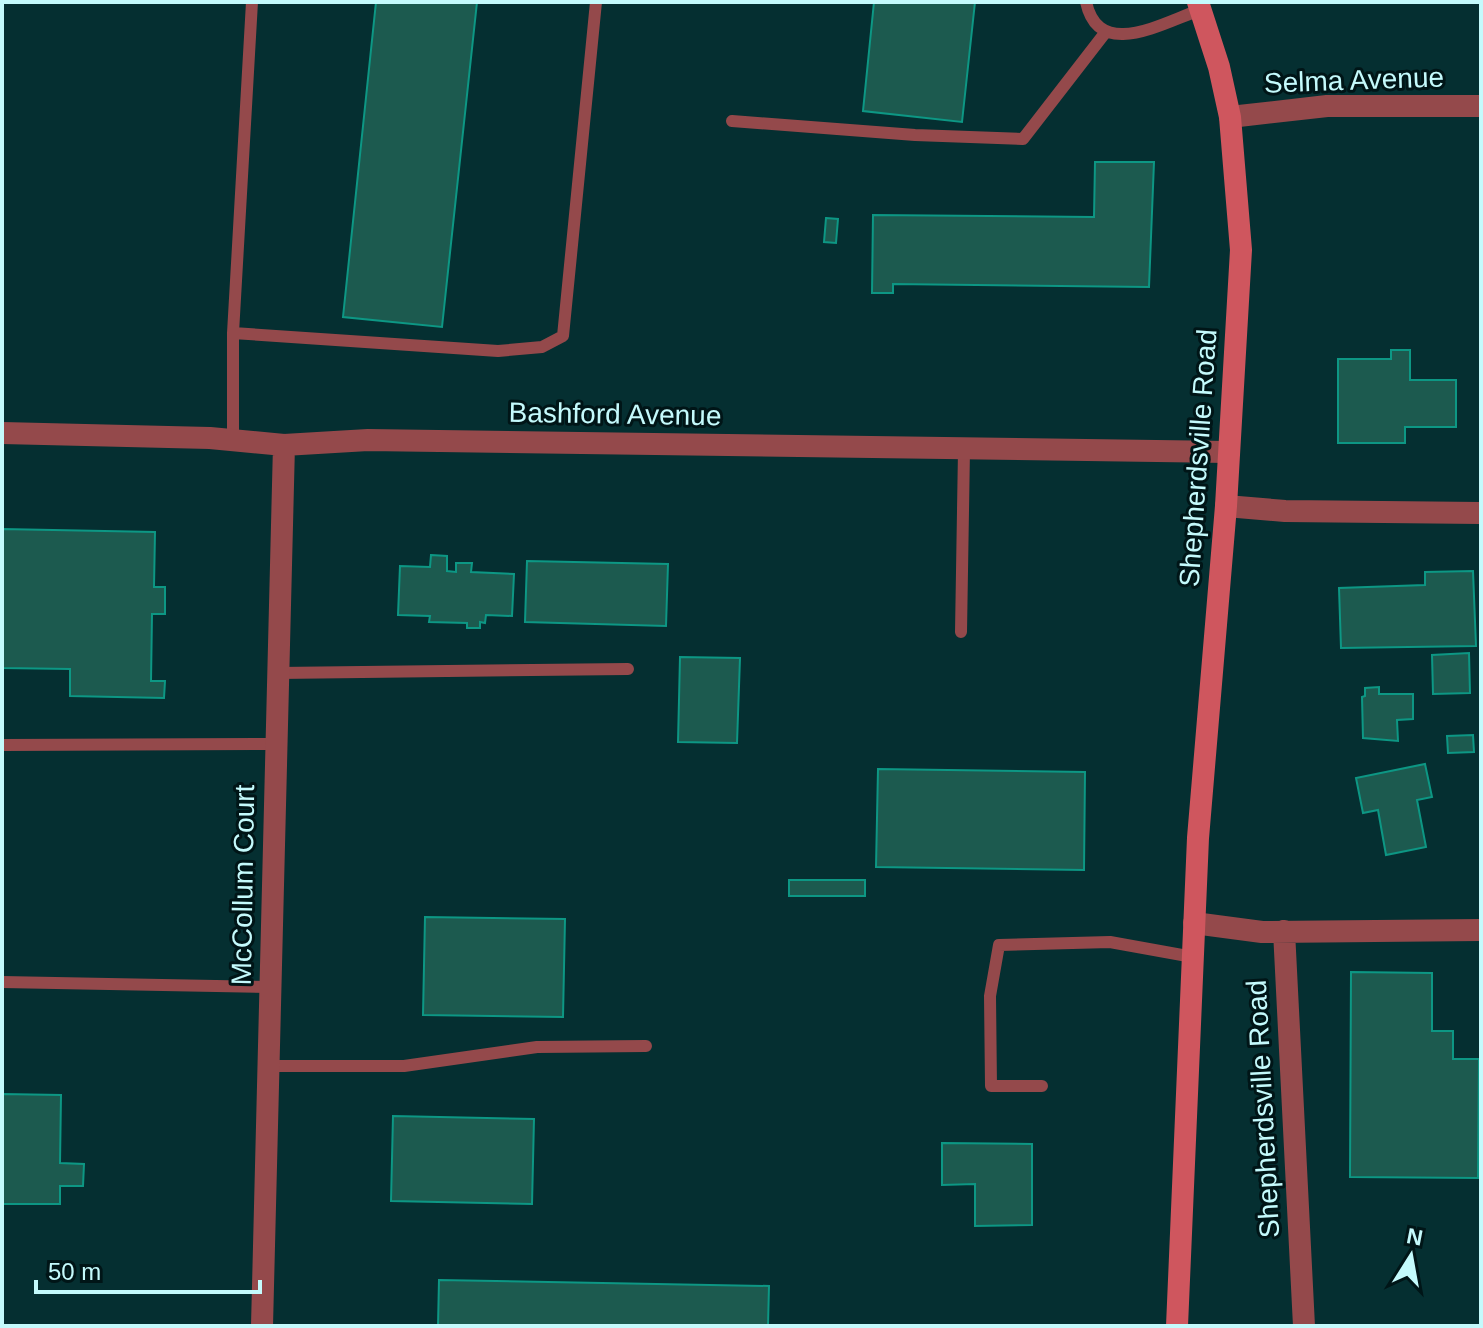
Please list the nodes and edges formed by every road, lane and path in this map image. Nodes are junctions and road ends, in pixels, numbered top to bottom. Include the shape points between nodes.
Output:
1 (252, 2) edge
2 (596, 2) edge
3 (1086, 2) edge
4 (1199, 6) edge
5 (1105, 33) junction
6 (1481, 106) edge
7 (1230, 117) junction
8 (732, 121) dead end
9 (233, 333) junction
10 (2, 433) edge
11 (233, 439) junction
12 (284, 445) junction
13 (964, 450) junction
14 (1227, 452) junction
15 (1226, 506) junction
16 (1481, 513) edge
17 (961, 632) dead end
18 (628, 669) dead end
19 (278, 673) junction
20 (276, 744) junction
21 (2, 745) edge
22 (1194, 923) junction
23 (1481, 930) edge
24 (1284, 931) junction
25 (1193, 957) junction
26 (2, 982) edge
27 (270, 987) junction
28 (646, 1046) dead end
29 (268, 1066) junction
30 (1042, 1086) dead end
31 (262, 1326) edge
32 (1177, 1326) edge
33 (1304, 1326) edge

1 - 9 lane
2 - 9 lane via 563,336 542,347 498,351
3 - 5 lane via 1089,19
4 - 5 lane via 1126,35
4 - 7 main road, Shepherdsville Road
5 - 8 lane via 1023,139
6 - 7 street, Selma Avenue via 1327,106
7 - 14 main road, Shepherdsville Road via 1241,250
9 - 11 lane
10 - 11 street, Bashford Avenue
11 - 12 street, Bashford Avenue
12 - 13 street, Bashford Avenue via 368,440
12 - 19 street, McCollum Court
13 - 14 street, Bashford Avenue
13 - 17 lane
14 - 15 main road, Shepherdsville Road
15 - 16 street
15 - 22 main road, Shepherdsville Road
18 - 19 lane
19 - 20 street, McCollum Court
20 - 21 lane
20 - 27 street, McCollum Court
22 - 24 street
22 - 25 main road, Shepherdsville Road
23 - 24 street
24 - 33 street, Shepherdsville Road
25 - 30 lane via 1110,942 999,945 990,996 991,1086
25 - 32 main road, Shepherdsville Road
26 - 27 lane
27 - 29 street, McCollum Court
28 - 29 lane via 537,1047 404,1066
29 - 31 street, McCollum Court

